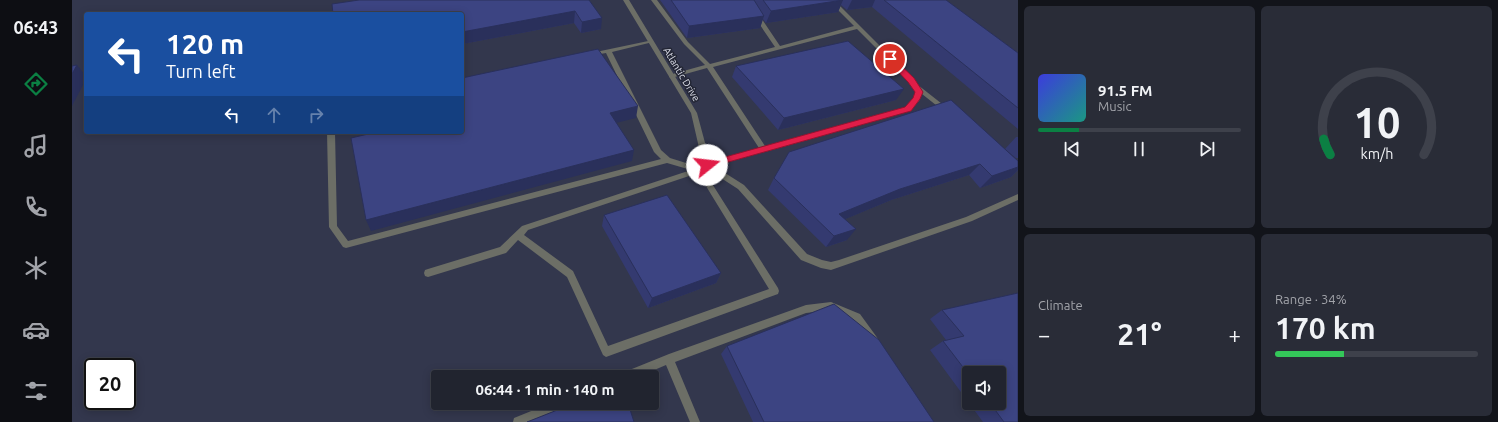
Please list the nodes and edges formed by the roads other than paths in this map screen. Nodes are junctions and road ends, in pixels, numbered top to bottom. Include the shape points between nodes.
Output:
1 (626, 0) edge
2 (654, 0) edge
3 (746, 0) edge
4 (831, 0) edge
5 (858, 27) junction
6 (651, 41) junction
7 (780, 48) junction
8 (608, 51) junction
9 (585, 56) edge
10 (709, 66) junction
11 (671, 76) junction
12 (914, 85) junction
13 (957, 118) edge
14 (330, 134) edge
15 (764, 149) junction
16 (667, 160) junction
17 (704, 167) junction
18 (1018, 197) edge
19 (518, 236) junction
20 (428, 273) dead end
21 (880, 350) edge
22 (669, 359) junction
23 (643, 370) edge
24 (547, 410) edge
25 (518, 422) edge
26 (695, 422) edge

1 - 6 street, Atlantic Drive
2 - 10 street via 686,43
3 - 7 street
4 - 5 street
5 - 7 street
5 - 12 street
6 - 8 street
6 - 11 street, Atlantic Drive
7 - 10 street
8 - 9 street
8 - 16 street via 658,152
10 - 11 street
10 - 15 street
11 - 17 street, Atlantic Drive via 694,113
12 - 13 street
12 - 15 street via 919,92 908,109
14 - 16 street via 333,227 346,245
15 - 17 street
16 - 17 street
17 - 18 street via 741,188 804,256 831,266 969,219
17 - 19 street via 525,228
17 - 19 street, Atlantic Drive via 775,291 606,352 570,274
19 - 20 street via 502,250
21 - 22 street via 857,316 831,306 806,309
22 - 23 street
22 - 26 street
24 - 25 street

